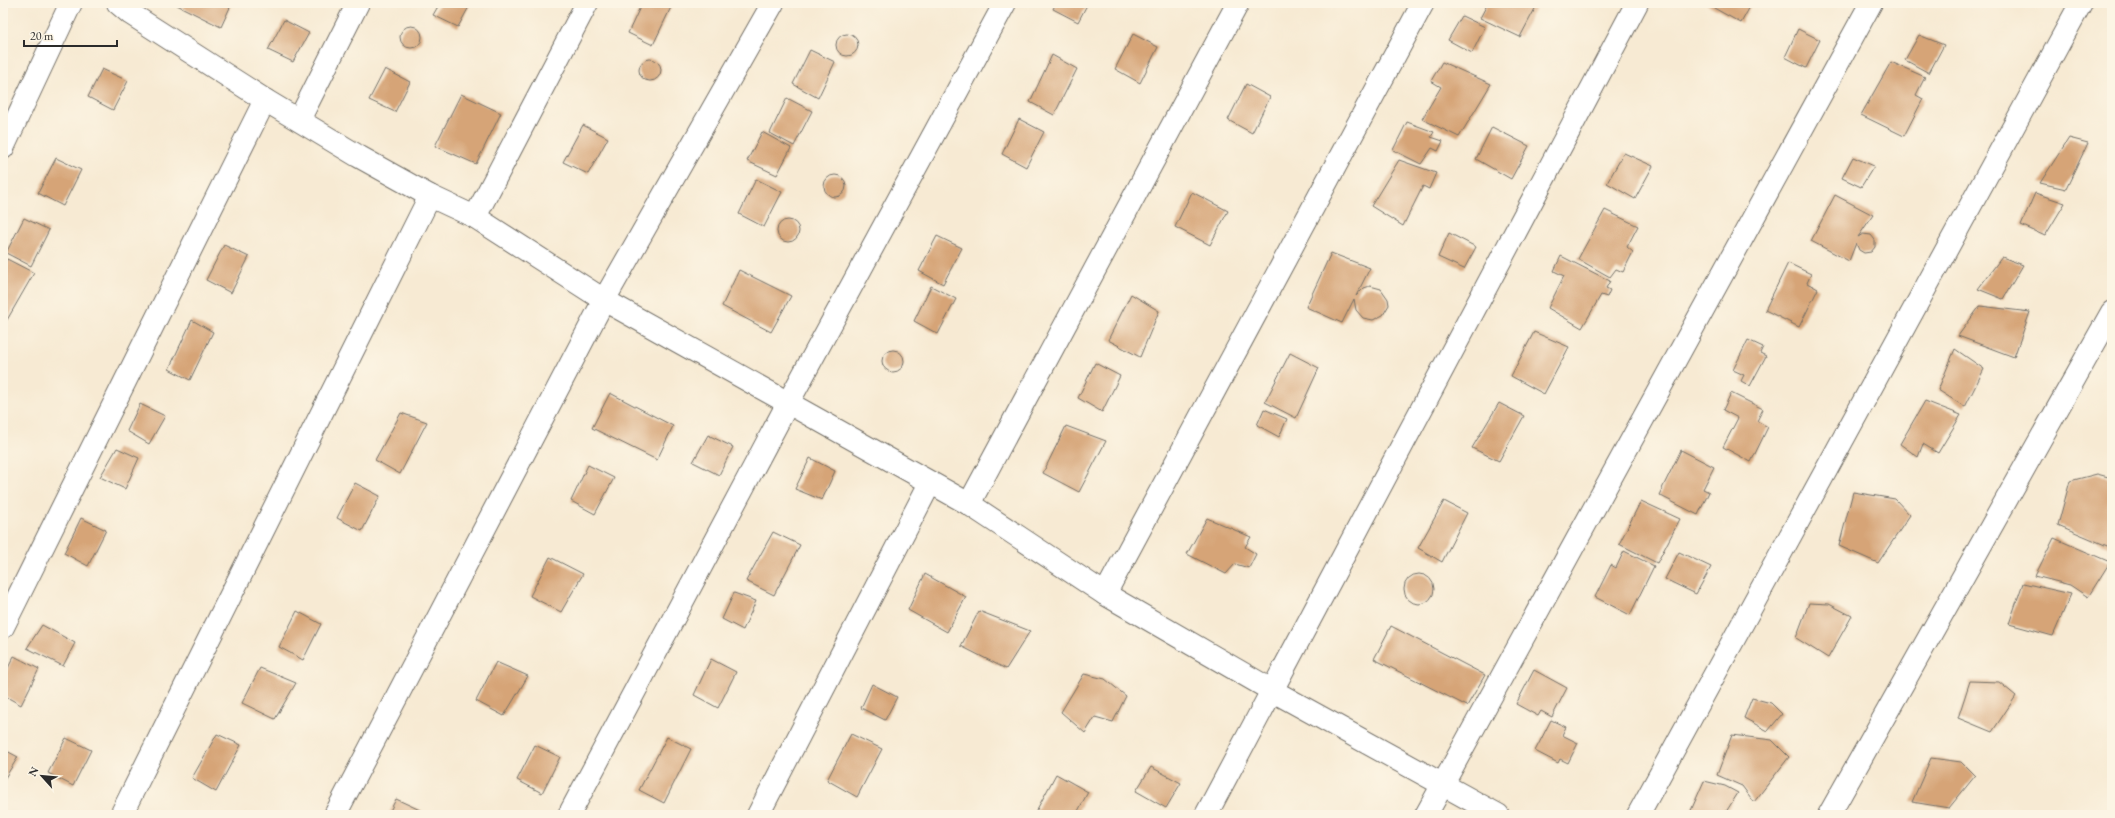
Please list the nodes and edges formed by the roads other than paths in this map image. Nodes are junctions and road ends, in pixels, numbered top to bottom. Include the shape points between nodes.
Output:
1 (71, 3) edge
2 (358, 3) edge
3 (587, 3) edge
4 (773, 3) edge
5 (1005, 3) edge
6 (1238, 3) edge
7 (1423, 3) edge
8 (1637, 3) edge
9 (1871, 3) edge
10 (2082, 3) edge
11 (129, 7) edge
12 (265, 100) junction
13 (300, 120) junction
14 (3, 148) edge
15 (430, 196) junction
16 (475, 217) junction
17 (604, 300) junction
18 (2112, 312) edge
19 (788, 403) junction
20 (930, 483) junction
21 (969, 504) junction
22 (1104, 594) junction
23 (3, 627) edge
24 (1273, 691) junction
25 (1443, 784) junction
26 (121, 815) edge
27 (334, 815) edge
28 (569, 815) edge
29 (758, 815) edge
30 (1206, 815) edge
31 (1426, 815) edge
32 (1498, 815) edge
33 (1638, 815) edge
34 (1829, 815) edge

1 - 14 street
2 - 13 street
3 - 16 street
4 - 17 street
5 - 19 street
6 - 21 street
7 - 22 street
8 - 24 street
9 - 25 street
10 - 33 street
11 - 12 street
12 - 13 street
12 - 23 street
13 - 15 street
15 - 16 street
15 - 26 street
16 - 17 street
17 - 19 street
17 - 27 street
18 - 34 street
19 - 20 street
19 - 28 street
20 - 21 street
20 - 29 street
21 - 22 street
22 - 24 street
24 - 25 street
24 - 30 street
25 - 31 street
25 - 32 street

